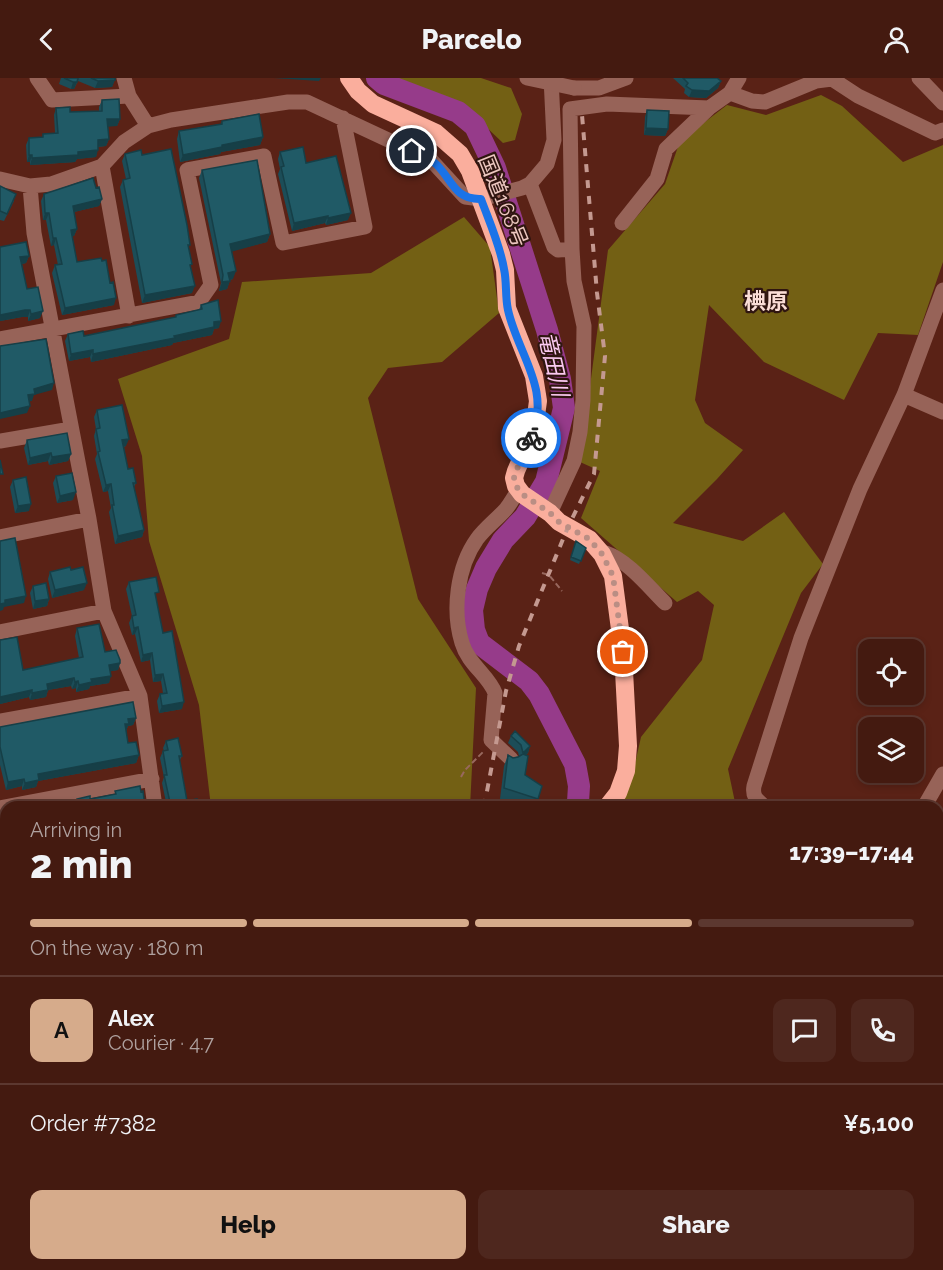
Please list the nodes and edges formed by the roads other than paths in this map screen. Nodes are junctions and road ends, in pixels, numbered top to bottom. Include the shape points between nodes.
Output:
1 (124, 78) edge
2 (349, 78) edge
3 (527, 78) edge
4 (551, 78) edge
5 (627, 78) edge
6 (739, 78) edge
7 (919, 78) edge
8 (43, 81) edge
9 (730, 93) junction
10 (129, 96) junction
11 (943, 103) edge
12 (709, 108) junction
13 (343, 118) junction
14 (148, 126) junction
15 (943, 130) edge
16 (102, 166) junction
17 (0, 179) edge
18 (30, 186) junction
19 (526, 186) junction
20 (486, 197) junction
21 (622, 223) dead end
22 (572, 249) junction
23 (943, 290) edge
24 (129, 316) junction
25 (53, 329) junction
26 (0, 339) edge
27 (904, 395) junction
28 (943, 412) edge
29 (70, 429) junction
30 (0, 441) edge
31 (520, 492) junction
32 (546, 510) junction
33 (89, 519) junction
34 (0, 537) edge
35 (602, 554) junction
36 (665, 603) dead end
37 (104, 611) junction
38 (0, 632) edge
39 (140, 696) junction
40 (0, 721) edge
41 (511, 759) edge
42 (943, 776) edge
43 (152, 779) junction
44 (37, 801) edge
45 (154, 801) edge
46 (612, 801) edge
47 (758, 801) edge
48 (928, 801) edge

1 - 10 street
2 - 20 highway, 国道168号 via 373,104 448,142 460,154
3 - 5 street, bridge via 574,88 599,88
4 - 19 street via 555,126 552,152 547,164
6 - 9 street
7 - 11 street
8 - 10 street via 52,100
9 - 12 street
9 - 15 street via 765,102 816,81 832,79 935,133
10 - 14 street
12 - 21 street via 666,149 657,179
12 - 22 street via 607,104 570,109
13 - 14 street via 307,102 288,102
13 - 20 street via 431,160 465,197
13 - 24 street via 364,227 283,243 264,156 187,170 210,285 199,302
14 - 16 street via 124,142
16 - 18 street via 51,184
16 - 24 street
17 - 18 street
18 - 25 street via 34,233
19 - 20 street
19 - 22 street via 554,247
20 - 31 highway, 国道168号 via 501,254 509,315 538,401 534,430 514,478
22 - 32 street via 584,326 580,432 574,461
23 - 27 street
24 - 25 street
25 - 26 street
25 - 29 street
27 - 28 street
27 - 47 street via 860,489 801,638 754,786 753,794
29 - 30 street
29 - 33 street
31 - 32 highway
31 - 41 street via 486,527 467,557 458,592 457,617 462,644 473,666 495,693 491,740
32 - 35 highway via 589,539
33 - 34 street
33 - 37 street
35 - 36 street via 616,557
35 - 46 highway via 613,576 628,707 626,771
37 - 38 street
37 - 39 street
39 - 40 street
39 - 43 street
42 - 48 street
43 - 44 street
43 - 45 street

